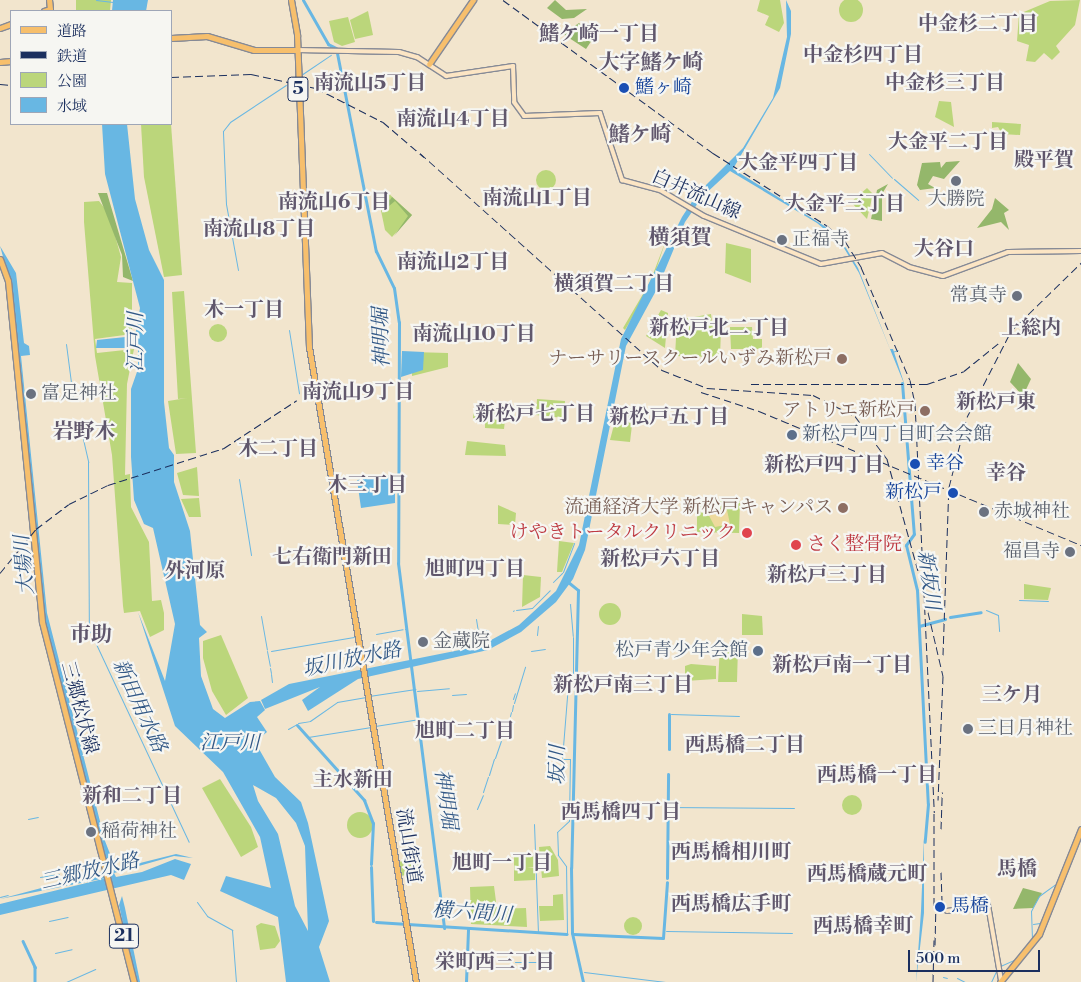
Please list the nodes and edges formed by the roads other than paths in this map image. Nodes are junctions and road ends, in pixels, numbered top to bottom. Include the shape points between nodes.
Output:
1 (291, 0) edge
2 (471, 0) edge
3 (174, 38) edge
4 (297, 50) junction
5 (429, 64) junction
6 (1081, 251) edge
7 (0, 259) edge
8 (1081, 829) edge
9 (947, 911) dead end
10 (1001, 981) edge
11 (134, 982) edge
12 (416, 982) edge

1 - 4 main road, 流山街道 / 5
2 - 5 main road
3 - 4 main road via 206,36 259,51
4 - 5 main road, 白井流山線 via 395,51
4 - 12 main road, 流山街道 / 5 via 309,342
5 - 6 main road, 白井流山線 via 446,76 513,66 515,105 525,117 600,113 622,180 660,190 696,211 818,264 882,253 909,267 943,276 1008,252
7 - 11 main road, 三郷松伏線 / 21 via 8,285 42,622 109,874
8 - 10 main road via 1039,934
9 - 10 main road via 988,905

